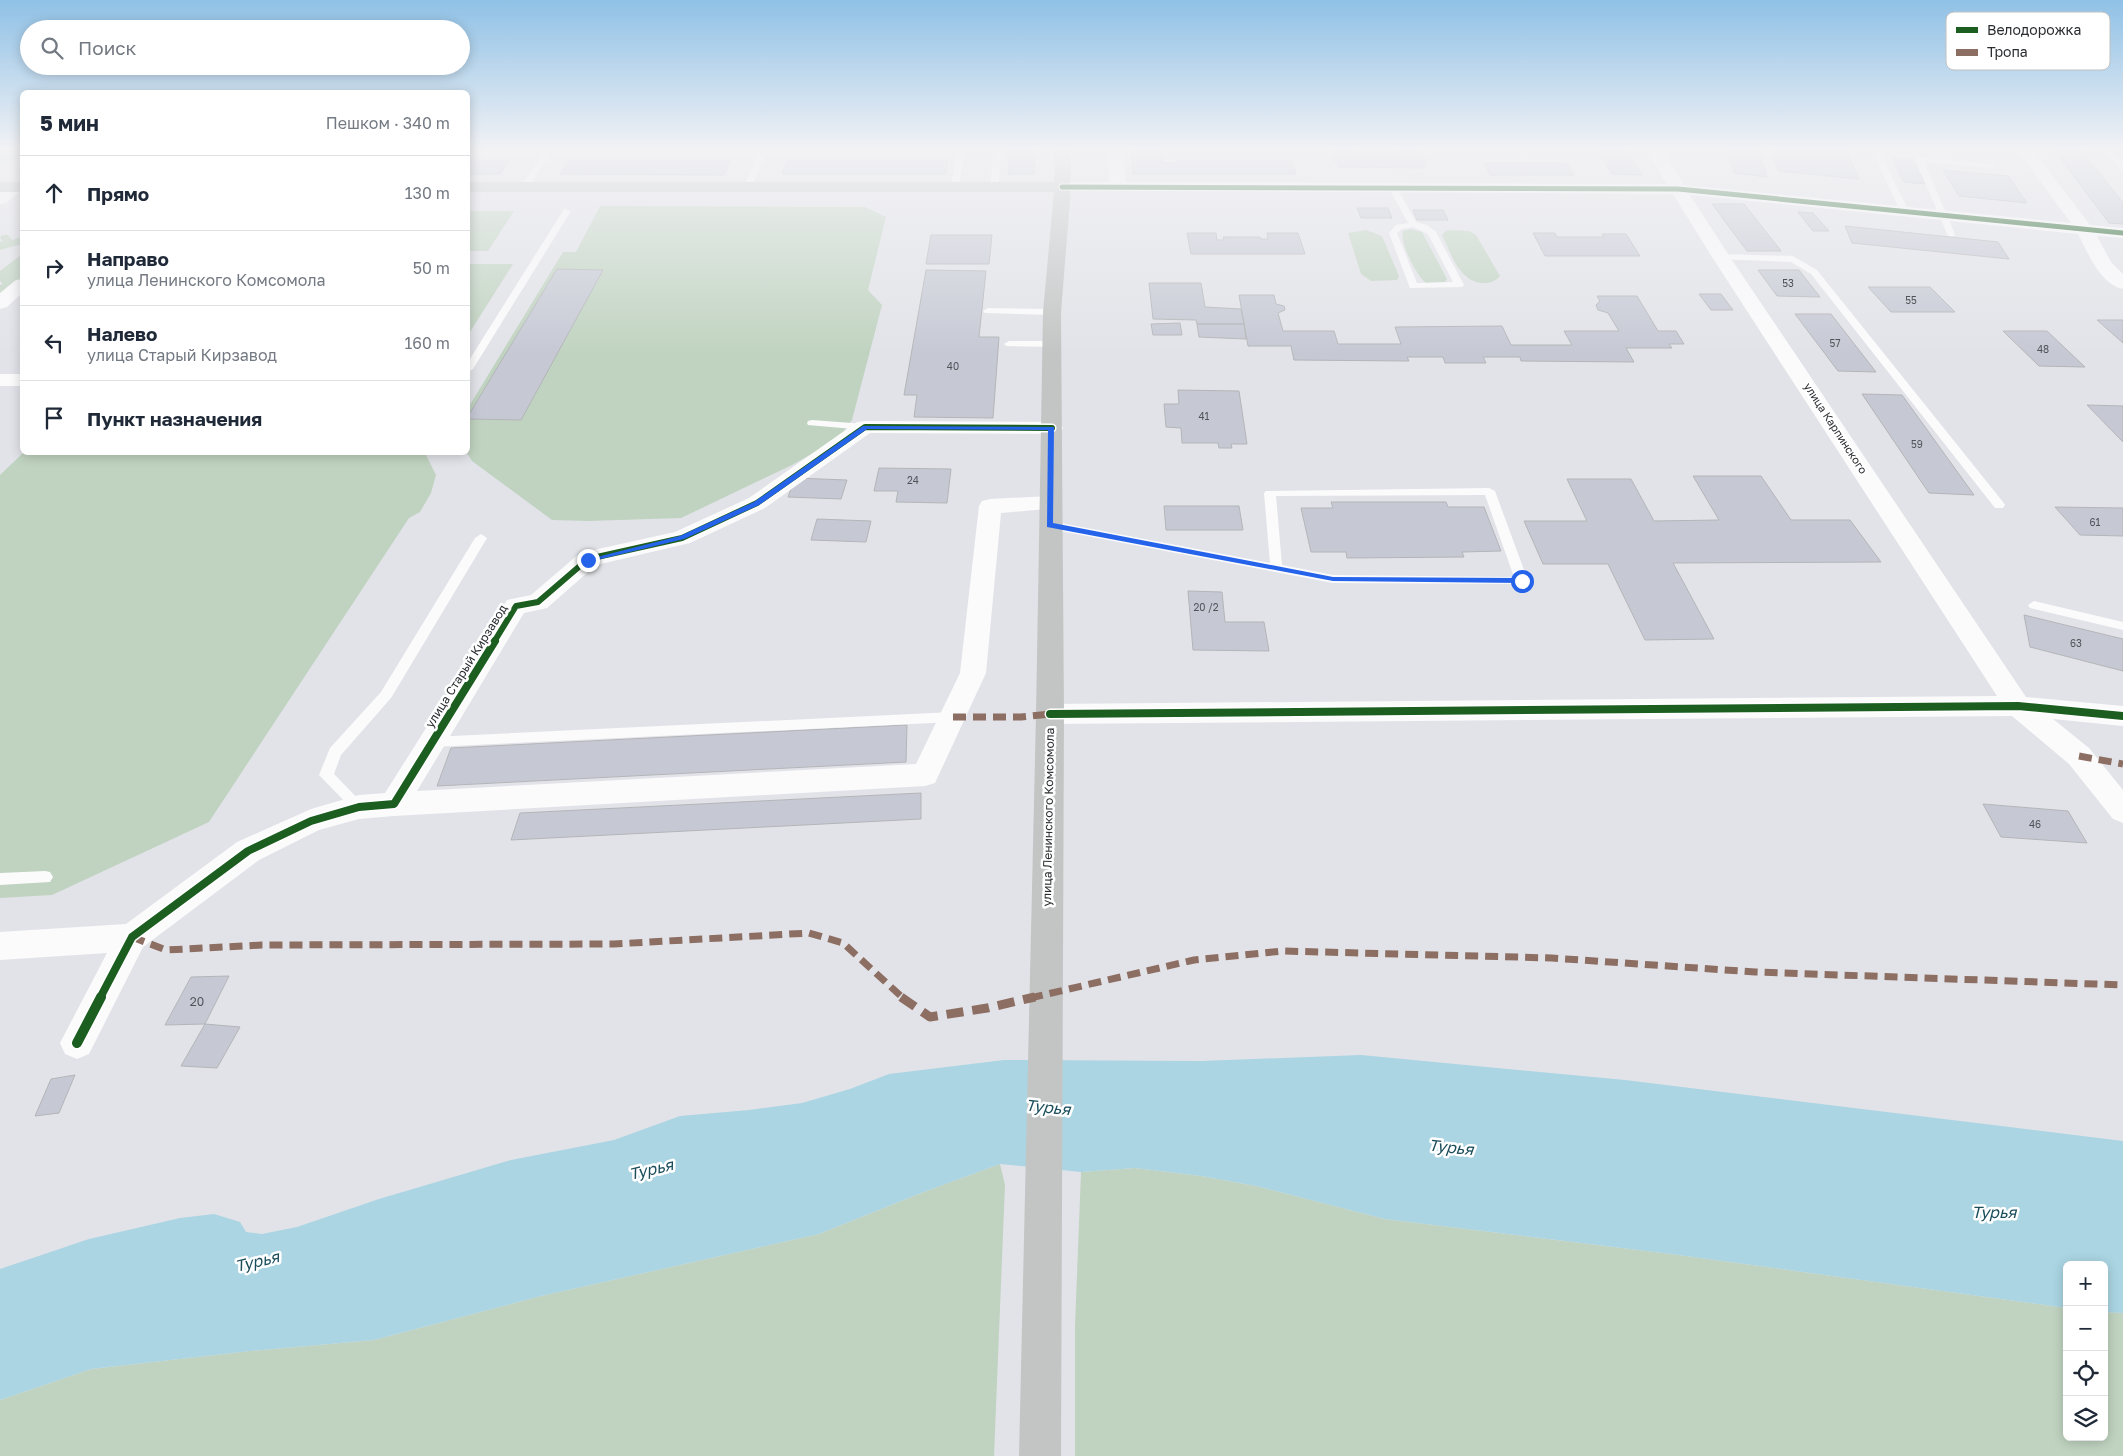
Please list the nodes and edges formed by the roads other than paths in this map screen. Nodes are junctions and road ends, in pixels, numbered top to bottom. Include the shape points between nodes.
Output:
1 (562, 218) edge
2 (1060, 218) edge
3 (1410, 218) edge
4 (1697, 218) edge
5 (1944, 218) edge
6 (1982, 218) edge
7 (2076, 218) edge
8 (1413, 224) junction
9 (2084, 228) junction
10 (2123, 232) edge
11 (1951, 234) dead end
12 (1722, 257) junction
13 (2123, 284) edge
14 (20, 286) edge
15 (0, 303) edge
16 (988, 311) dead end
17 (1052, 312) junction
18 (1009, 344) dead end
19 (1052, 344) junction
20 (470, 366) edge
21 (0, 380) edge
22 (20, 380) edge
23 (812, 423) dead end
24 (866, 427) junction
25 (1052, 428) junction
26 (1999, 505) dead end
27 (1050, 514) junction
28 (481, 538) dead end
29 (1276, 567) junction
30 (2034, 604) dead end
31 (2123, 626) edge
32 (2018, 706) junction
33 (1050, 714) junction
34 (2123, 716) edge
35 (953, 717) junction
36 (432, 742) junction
37 (394, 804) junction
38 (359, 807) junction
39 (2123, 811) edge
40 (45, 877) dead end
41 (0, 879) edge
42 (132, 937) junction
43 (0, 946) edge
44 (78, 1043) dead end
45 (1040, 1456) edge

1 - 20 lane
2 - 17 main road, улица Ленинского Комсомола
3 - 8 lane
4 - 12 street, улица Карпинского
5 - 11 lane
6 - 9 street
7 - 9 street
8 - 8 lane via 1399,227 1393,233 1413,286 1459,285 1432,232
9 - 10 street
9 - 13 street via 2103,265
12 - 26 lane via 1792,259 1814,272
12 - 32 street, улица Карпинского
14 - 15 street
16 - 17 lane
17 - 19 main road, улица Ленинского Комсомола
18 - 19 lane
19 - 25 main road, улица Ленинского Комсомола
21 - 22 street
23 - 24 lane
24 - 25 street
24 - 36 street, улица Старый Кирзавод via 757,503 682,538 588,560 538,602 516,606
25 - 27 main road, улица Ленинского Комсомола
27 - 29 lane
27 - 33 main road, улица Ленинского Комсомола
27 - 35 street via 990,506 973,673
28 - 38 lane via 386,696 335,752 326,775
29 - 29 lane via 1333,579 1522,581 1490,491 1270,493
30 - 31 lane
32 - 33 street
32 - 34 street
32 - 39 street, улица Карпинского via 2079,756
33 - 45 main road, улица Ленинского Комсомола
35 - 36 lane
35 - 37 street via 925,775
36 - 37 street, улица Старый Кирзавод
37 - 38 street
38 - 42 street via 311,821 248,851
40 - 41 lane
42 - 43 street
42 - 44 street

